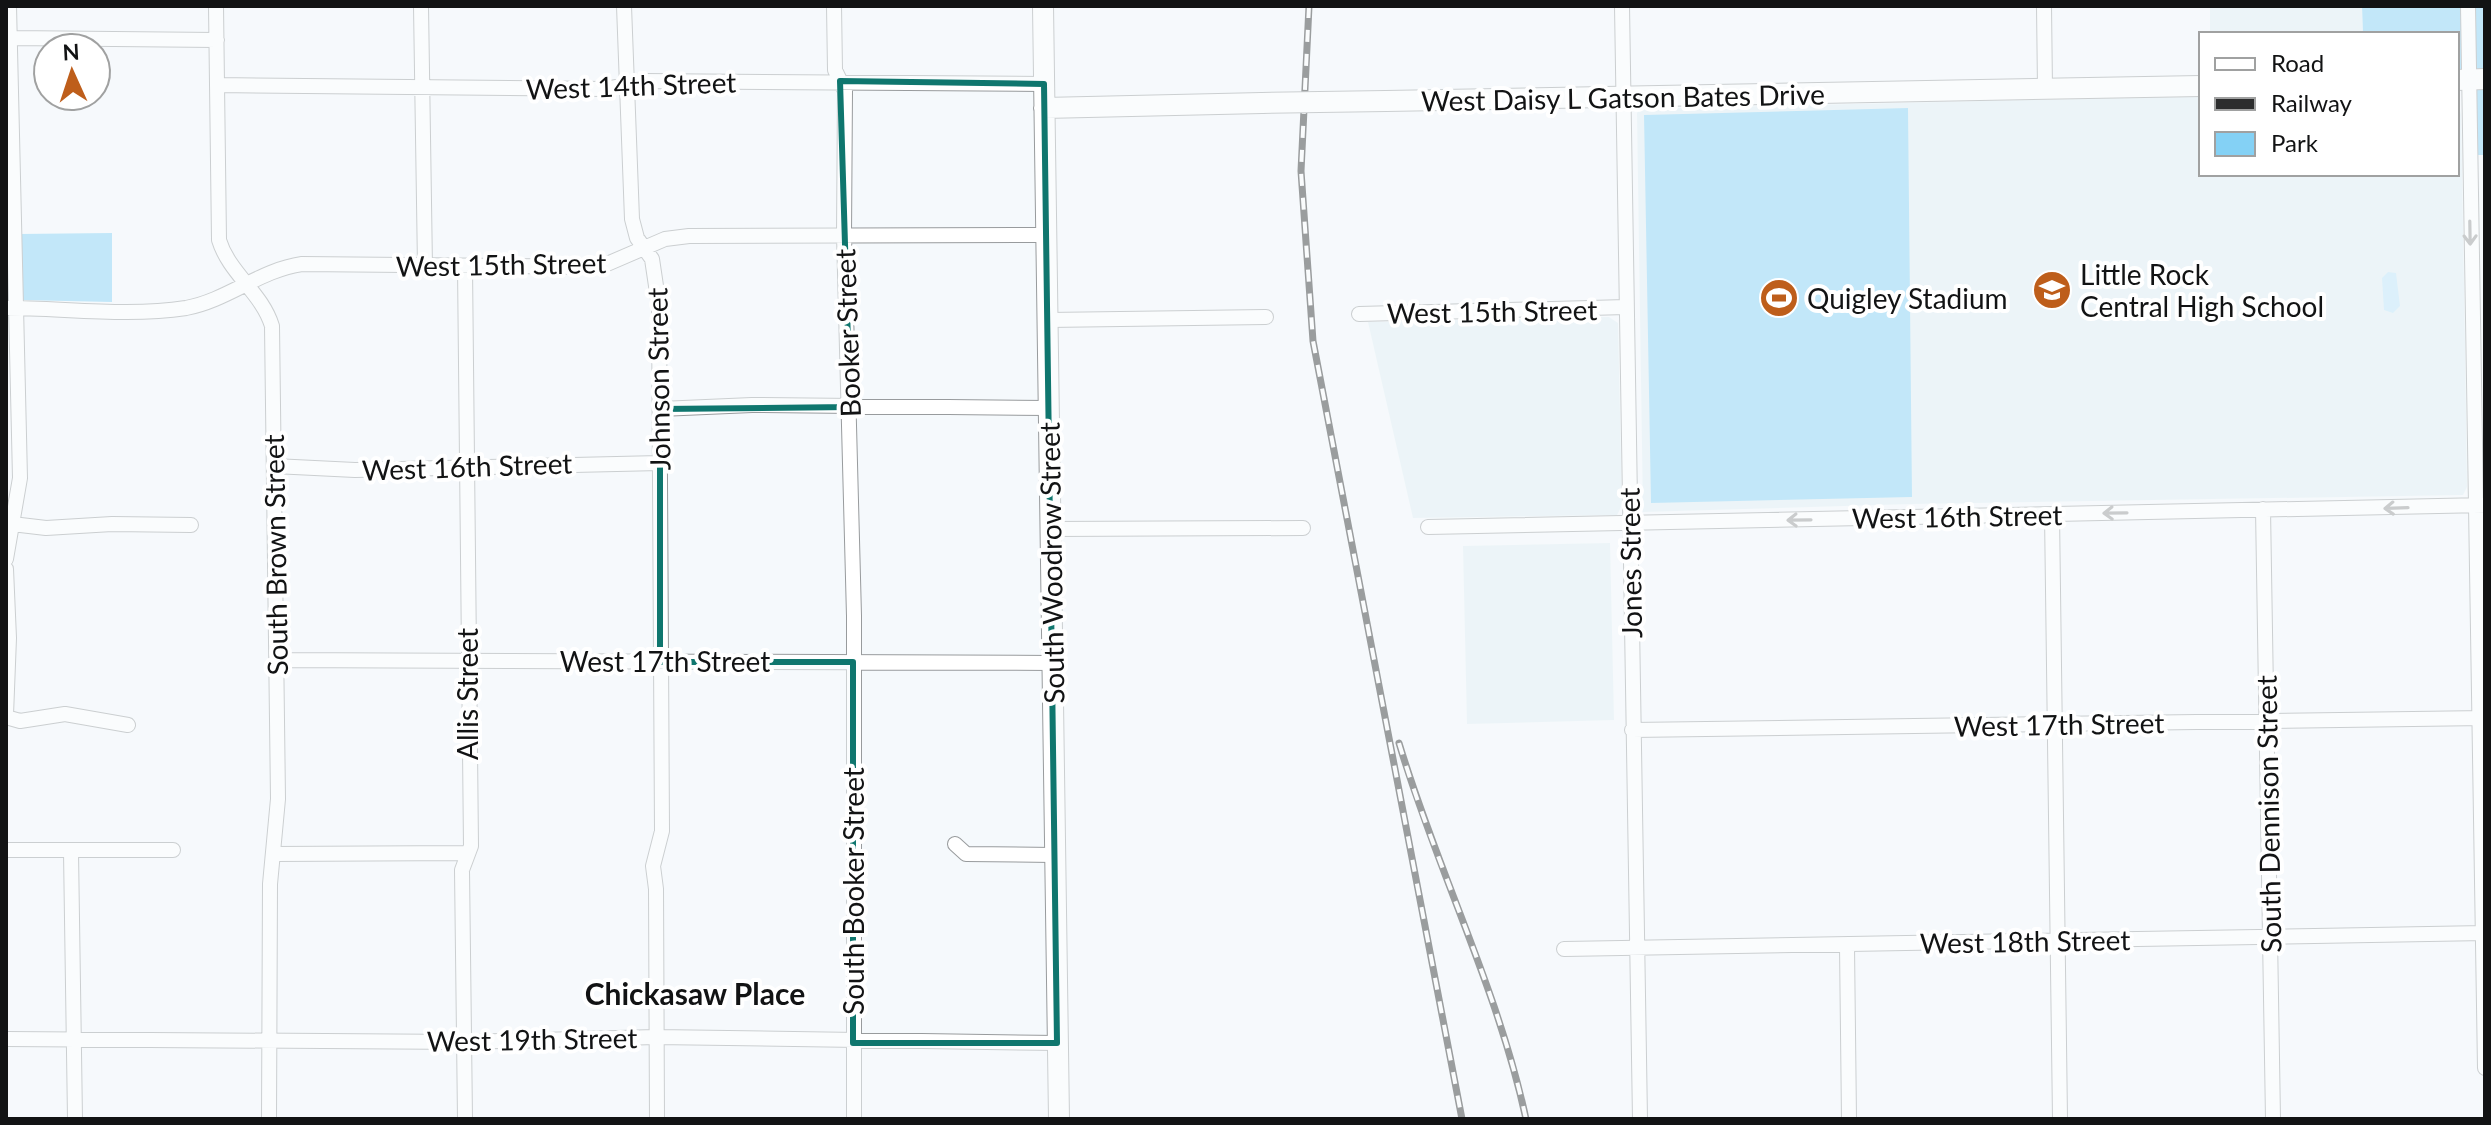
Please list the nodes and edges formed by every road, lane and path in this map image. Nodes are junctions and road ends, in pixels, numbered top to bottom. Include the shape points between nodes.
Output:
1 (9, 6) edge
2 (216, 6) edge
3 (421, 6) edge
4 (624, 6) edge
5 (834, 6) edge
6 (1043, 6) edge
7 (1622, 6) edge
8 (2044, 6) edge
9 (2468, 6) edge
10 (11, 38) junction
11 (217, 40) junction
12 (2470, 80) edge
13 (840, 81) junction
14 (1044, 84) junction
15 (217, 85) junction
16 (625, 85) junction
17 (423, 86) junction
18 (2199, 86) edge
19 (2045, 89) junction
20 (1622, 96) junction
21 (9, 98) edge
22 (1044, 108) junction
23 (844, 235) junction
24 (1046, 235) junction
25 (645, 250) junction
26 (425, 267) junction
27 (465, 267) junction
28 (246, 283) junction
29 (1626, 307) junction
30 (10, 308) edge
31 (1359, 314) dead end
32 (1266, 317) dead end
33 (1048, 320) junction
34 (850, 407) junction
35 (1049, 408) junction
36 (660, 409) junction
37 (660, 463) junction
38 (468, 465) junction
39 (274, 466) junction
40 (2480, 506) edge
41 (2263, 509) junction
42 (2052, 514) junction
43 (12, 524) junction
44 (1629, 524) junction
45 (191, 525) dead end
46 (1428, 527) dead end
47 (1303, 528) dead end
48 (1051, 529) junction
49 (6, 559) edge
50 (6, 569) edge
51 (277, 660) junction
52 (466, 660) junction
53 (660, 662) junction
54 (853, 662) junction
55 (1053, 663) junction
56 (6, 716) edge
57 (2482, 718) edge
58 (2267, 722) junction
59 (2055, 724) junction
60 (128, 725) dead end
61 (1632, 730) junction
62 (955, 844) dead end
63 (6, 850) edge
64 (173, 850) dead end
65 (71, 852) junction
66 (468, 853) junction
67 (274, 854) junction
68 (1054, 855) junction
69 (2483, 933) edge
70 (2270, 937) junction
71 (2058, 940) junction
72 (1847, 946) junction
73 (1638, 948) junction
74 (1564, 949) dead end
75 (656, 1037) junction
76 (73, 1038) junction
77 (6, 1039) edge
78 (270, 1041) junction
79 (465, 1042) junction
80 (853, 1043) junction
81 (1057, 1043) junction
82 (2485, 1068) edge
83 (75, 1119) edge
84 (269, 1119) edge
85 (465, 1119) edge
86 (657, 1119) edge
87 (854, 1119) edge
88 (1059, 1119) edge
89 (1640, 1119) edge
90 (1849, 1119) edge
91 (2060, 1119) edge
92 (2273, 1119) edge

1 - 10 street
2 - 11 street, South Brown Street
3 - 17 street
4 - 16 street, Johnson Street
5 - 13 street, Booker Street via 835,70
6 - 14 street, South Woodrow Street
7 - 20 street, Jones Street
8 - 19 street
9 - 12 street
10 - 11 street
10 - 21 street
11 - 15 street, South Brown Street
12 -> 40 street
13 - 14 street, West 14th Street
13 - 16 street, West 14th Street
13 - 23 street, Booker Street via 845,91
14 - 22 street, South Woodrow Street
15 - 17 street, West 14th Street
15 - 28 street, South Brown Street via 219,240
16 - 17 street, West 14th Street
16 - 25 street, Johnson Street via 632,219
17 - 26 street
18 - 19 street, West Daisy L Gatson Bates Drive
19 - 20 street, West Daisy L Gatson Bates Drive
20 - 22 street, West Daisy L Gatson Bates Drive, bridge
20 - 29 street, Jones Street
21 - 30 street
22 - 24 street, South Woodrow Street
23 - 24 street, West 15th Street
23 - 25 street, West 15th Street via 689,236 665,239
23 - 34 street, Booker Street
24 - 33 street, South Woodrow Street
25 - 27 street, West 15th Street via 600,267
25 - 36 street, Johnson Street via 656,275 659,306
26 - 27 street, West 15th Street
26 - 28 street, West 15th Street via 302,264
27 - 38 street, Allis Street
28 - 30 street, West 15th Street via 186,308
28 - 39 street, South Brown Street via 272,326
29 - 31 street, West 15th Street
29 - 44 street, Jones Street
30 - 43 street via 20,478
32 - 33 street
33 - 35 street, South Woodrow Street
34 - 35 street
34 - 36 street
34 - 54 street, Booker Street
35 - 48 street, South Woodrow Street
36 - 37 street, Johnson Street
37 - 38 street, West 16th Street
37 - 53 street, Johnson Street
38 - 39 street, West 16th Street via 355,470
38 - 52 street, Allis Street
39 - 51 street, South Brown Street
40 -> 41 street, West 16th Street
40 - 57 street
41 -> 42 street, West 16th Street
41 - 58 street, South Dennison Street
42 -> 44 street, West 16th Street
42 - 59 street
43 - 45 street
43 - 49 street
44 - 46 street, West 16th Street
44 - 61 street, Jones Street
47 - 48 street
48 - 55 street, South Woodrow Street
50 - 56 street
51 - 52 street, West 17th Street
51 - 67 street, South Brown Street
52 - 53 street, West 17th Street
52 - 66 street, Allis Street
53 - 54 street, West 17th Street
53 - 75 street, Johnson Street via 662,831 653,866
54 - 55 street, West 17th Street
54 - 80 street, South Booker Street
55 - 68 street, South Woodrow Street
56 - 60 street via 20,721 65,714
57 - 58 street, West 17th Street
57 - 69 street
58 - 59 street, West 17th Street
58 - 70 street, South Dennison Street
59 - 61 street, West 17th Street
59 - 71 street
61 - 73 street, Jones Street
62 - 68 street via 966,854
63 - 65 street
64 - 65 street
65 - 76 street
66 - 67 street
66 - 79 street, Allis Street via 462,870
67 - 78 street, South Brown Street
68 - 81 street, South Woodrow Street
69 - 70 street, West 18th Street
69 - 82 street
70 - 71 street, West 18th Street
70 - 92 street, South Dennison Street
71 - 72 street, West 18th Street
71 - 91 street
72 - 73 street, West 18th Street
72 - 90 street
73 - 74 street, West 18th Street
73 - 89 street, Jones Street
75 - 79 street, West 19th Street
75 - 80 street, West 19th Street
75 - 86 street, Johnson Street
76 - 77 street, West 19th Street
76 - 78 street, West 19th Street
76 - 83 street
78 - 79 street, West 19th Street
78 - 84 street, South Brown Street
79 - 85 street, Allis Street
80 - 81 street, West 19th Street
80 - 87 street, South Booker Street
81 - 88 street, South Woodrow Street

